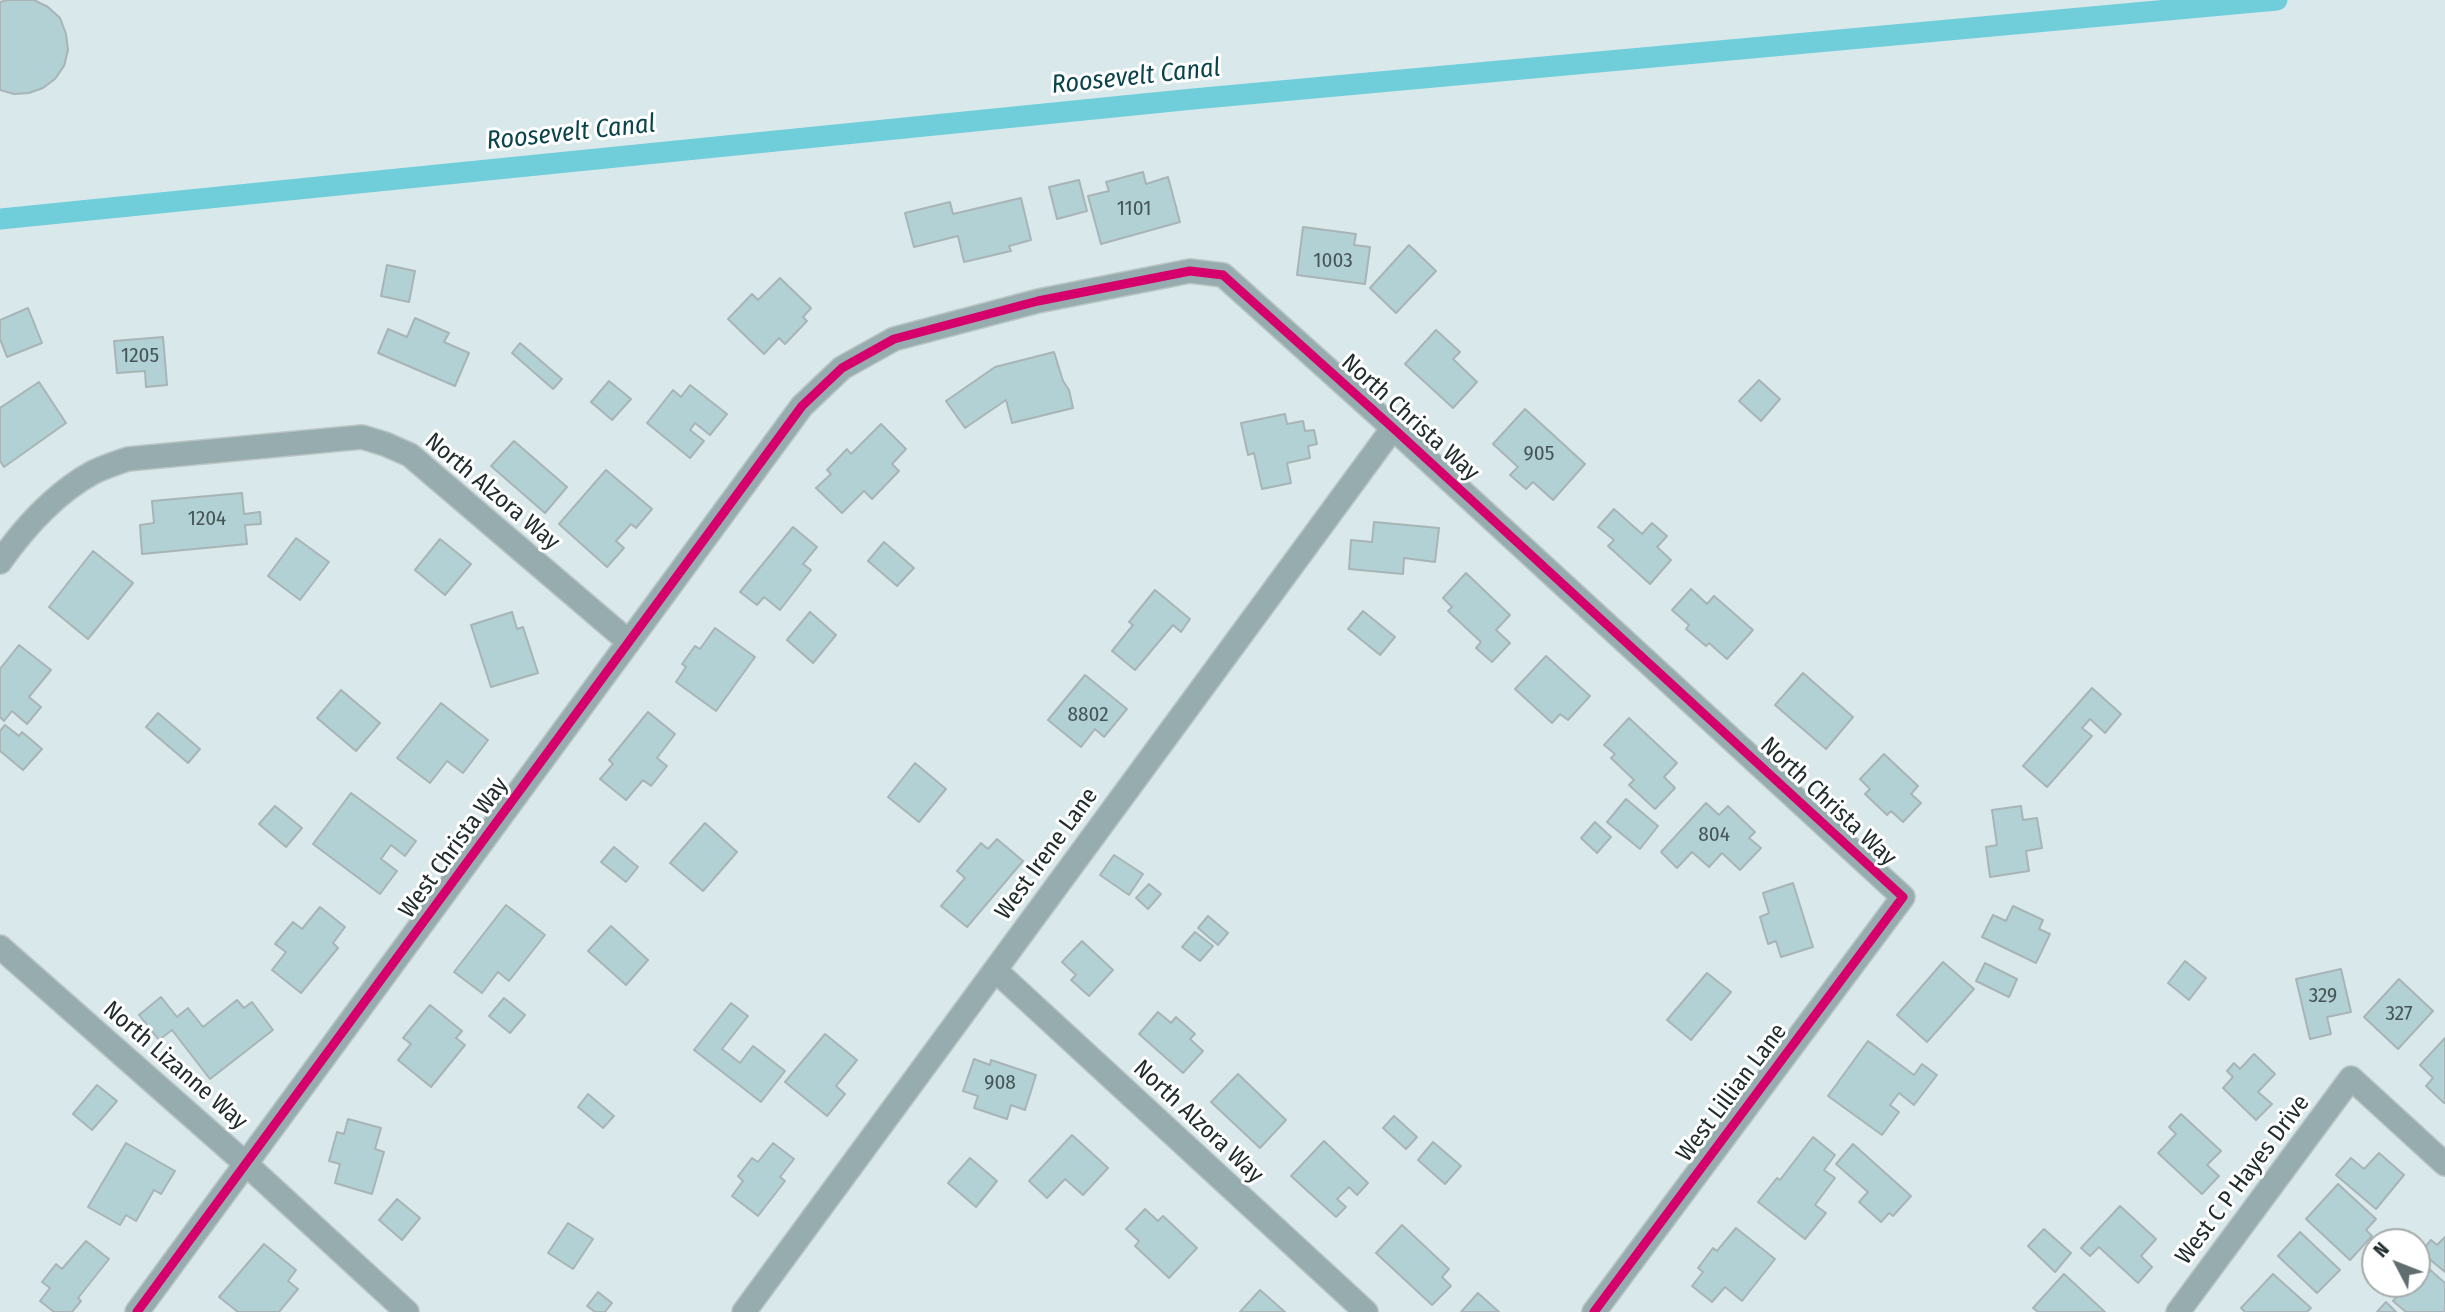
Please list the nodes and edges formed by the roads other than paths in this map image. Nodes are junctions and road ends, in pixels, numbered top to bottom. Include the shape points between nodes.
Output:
1 (802, 406) joint
2 (1394, 428) junction
3 (0, 562) edge
4 (629, 642) junction
5 (1903, 897) joint
6 (0, 947) edge
7 (995, 970) junction
8 (246, 1164) junction
9 (2445, 1164) edge
10 (138, 1312) edge
11 (407, 1312) edge
12 (744, 1312) edge
13 (1366, 1312) edge
14 (1594, 1312) edge
15 (2178, 1312) edge

1 - 2 street, North Christa Way via 842,368 894,339 1038,302 1190,271 1223,275
1 - 4 street, West Christa Way
2 - 5 street, North Christa Way
2 - 7 street, West Irene Lane
3 - 4 street, North Alzora Way via 23,530 55,500 92,473 128,458 362,437 410,455
4 - 8 street, West Christa Way
5 - 14 street, West Lillian Lane
6 - 8 street, North Lizanne Way
7 - 12 street, West Irene Lane
7 - 13 street, North Alzora Way
8 - 10 street, West Christa Way
8 - 11 street, North Lizanne Way
9 - 15 street, West C P Hayes Drive via 2351,1078

